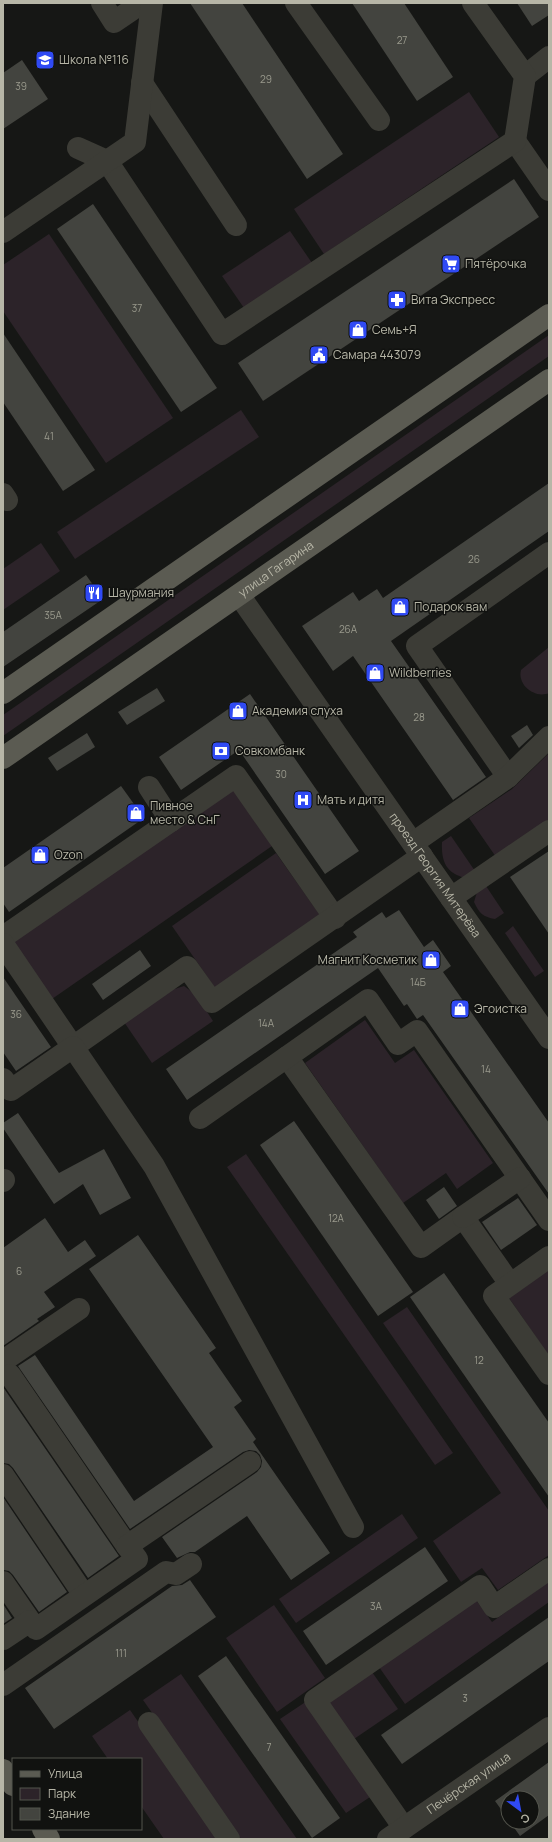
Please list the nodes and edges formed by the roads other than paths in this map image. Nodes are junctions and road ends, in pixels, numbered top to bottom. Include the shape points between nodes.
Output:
1 (102, 3) edge
2 (142, 3) edge
3 (152, 3) edge
4 (296, 3) edge
5 (473, 3) edge
6 (549, 57) edge
7 (525, 76) junction
8 (142, 82) junction
9 (379, 120) dead end
10 (515, 141) junction
11 (78, 148) dead end
12 (107, 161) junction
13 (549, 190) edge
14 (236, 225) dead end
15 (3, 232) edge
16 (549, 315) edge
17 (549, 380) edge
18 (549, 553) edge
19 (239, 595) junction
20 (3, 692) edge
21 (549, 737) edge
22 (3, 758) edge
23 (508, 777) junction
24 (149, 788) dead end
25 (171, 821) junction
26 (549, 831) edge
27 (417, 850) junction
28 (451, 898) junction
29 (335, 918) junction
30 (3, 937) edge
31 (3, 944) edge
32 (549, 1038) edge
33 (73, 1047) junction
34 (287, 1057) junction
35 (3, 1079) edge
36 (200, 1118) dead end
37 (520, 1178) junction
38 (463, 1217) junction
39 (549, 1220) edge
40 (549, 1257) edge
41 (510, 1284) junction
42 (79, 1308) dead end
43 (6, 1368) edge
44 (549, 1374) edge
45 (250, 1462) dead end
46 (3, 1476) edge
47 (353, 1528) dead end
48 (127, 1546) junction
49 (190, 1564) dead end
50 (549, 1569) edge
51 (3, 1582) edge
52 (84, 1595) junction
53 (30, 1620) junction
54 (3, 1639) edge
55 (3, 1685) edge
56 (149, 1723) dead end
57 (549, 1728) edge
58 (3, 1770) edge
59 (12, 1784) edge
60 (44, 1830) edge
61 (396, 1834) edge
62 (49, 1839) edge
63 (229, 1839) edge

1 - 2 street via 114,22
3 - 8 street
4 - 9 street
5 - 7 street
6 - 7 street
7 - 10 street
8 - 12 street via 135,142
8 - 14 street
10 - 12 street via 222,334
10 - 13 street
11 - 12 street
12 - 15 street
16 - 20 main road
17 - 19 main road, улица Гагарина
18 - 23 street via 417,646
19 - 22 main road, улица Гагарина
19 - 27 street, проезд Георгия Митерёва
21 - 23 street
23 - 27 street
24 - 25 street
25 - 29 street via 236,776
25 - 30 street
26 - 28 street
27 - 28 street, проезд Георгия Митерёва
27 - 29 street
28 - 32 street, проезд Георгия Митерёва
29 - 33 street via 212,1002 187,967
31 - 33 street
33 - 35 street via 11,1090
33 - 47 street via 154,1166
34 - 36 street
34 - 37 street via 368,1000 398,1044 417,1031
34 - 38 street via 421,1247
37 - 38 street
37 - 39 street
38 - 41 street
40 - 41 street
41 - 44 street via 494,1296
42 - 43 street
43 - 48 street
45 - 48 street
46 - 52 street
48 - 52 street via 137,1560
49 - 55 street via 176,1574 166,1572
50 - 61 street via 494,1607 480,1586 315,1700
51 - 53 street
52 - 53 street via 36,1629
53 - 54 street
56 - 63 street
57 - 61 street, Печёрская улица
58 - 59 main road
60 - 62 main road

